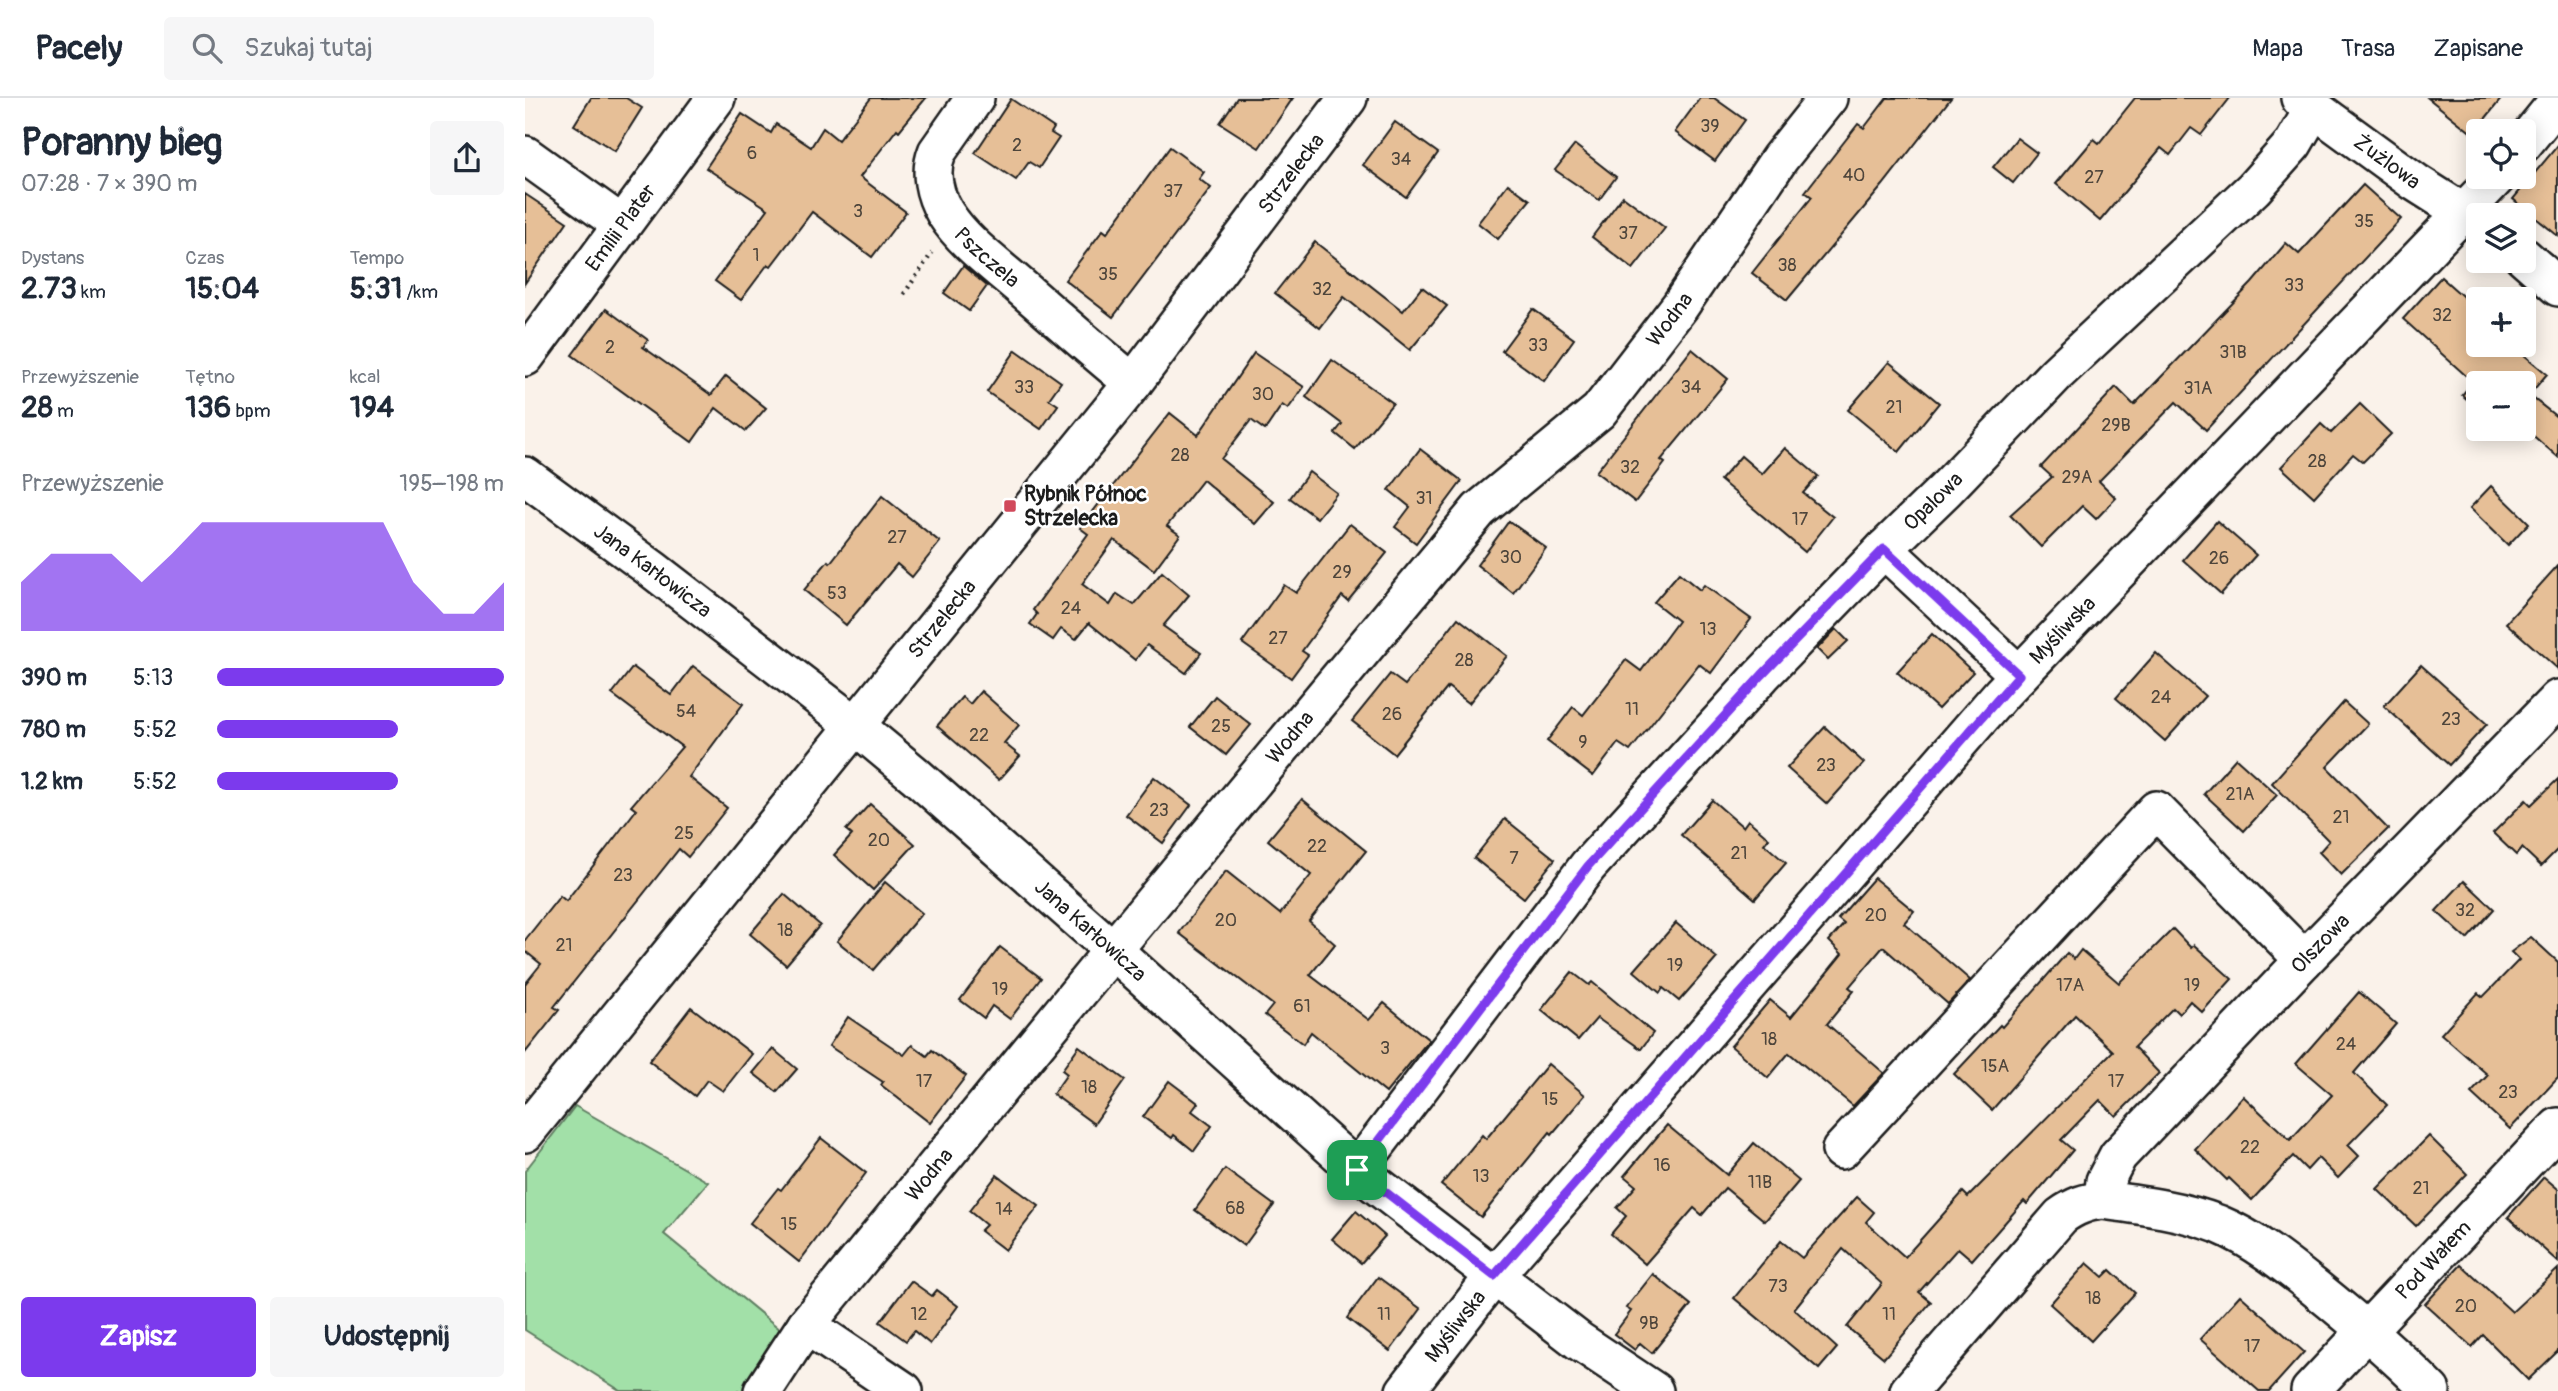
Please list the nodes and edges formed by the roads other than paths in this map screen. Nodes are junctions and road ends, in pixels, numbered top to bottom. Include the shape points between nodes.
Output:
1 (716, 98) edge
2 (975, 98) edge
3 (1348, 98) edge
4 (1828, 98) edge
5 (2558, 101) edge
6 (2307, 103) edge
7 (2536, 128) edge
8 (525, 155) edge
9 (2466, 214) edge
10 (2466, 221) edge
11 (621, 224) junction
12 (2536, 268) edge
13 (2558, 287) edge
14 (525, 357) edge
15 (1133, 383) junction
16 (525, 476) edge
17 (1884, 549) junction
18 (2019, 675) junction
19 (2558, 699) edge
20 (856, 726) junction
21 (1113, 950) junction
22 (2304, 960) junction
23 (2558, 1127) edge
24 (525, 1133) edge
25 (1841, 1150) dead end
26 (1357, 1170) junction
27 (2103, 1200) junction
28 (1494, 1276) junction
29 (806, 1325) junction
30 (2366, 1329) junction
31 (763, 1391) edge
32 (904, 1391) edge
33 (1405, 1391) edge
34 (1654, 1391) edge
35 (1909, 1391) edge
36 (2310, 1391) edge
37 (2431, 1391) edge

1 - 11 street, Emilii Plater
2 - 15 street, Pszczela via 933,161 939,200 973,246
3 - 15 street, Strzelecka
4 - 21 street, Wodna via 1599,411 1479,510
5 - 7 street
6 - 9 street, Żużlowa
6 - 17 street, Opalowa via 2293,144 2254,188 2084,347
8 - 11 street
10 - 18 street, Myśliwska
11 - 14 street, Emilii Plater
12 - 13 street
15 - 20 street, Strzelecka
16 - 20 street, Jana Karłowicza
17 - 18 street
17 - 26 street, Opalowa via 1588,866
18 - 28 street, Myśliwska
19 - 22 street, Olszowa
20 - 21 street, Jana Karłowicza
20 - 24 street, Strzelecka
21 - 26 street, Jana Karłowicza
21 - 29 street, Wodna
22 - 25 street via 2156,810
22 - 27 street, Olszowa via 2118,1156 2105,1181
23 - 30 street, Pod Wałem
26 - 28 street, Jana Karłowicza
27 - 30 street via 2201,1218 2235,1232 2285,1264
27 - 35 street via 2088,1201 2061,1216
28 - 33 street, Myśliwska
28 - 34 street, Jana Karłowicza
29 - 31 street, Wodna
29 - 32 street
30 - 36 street, Pod Wałem
30 - 37 street

